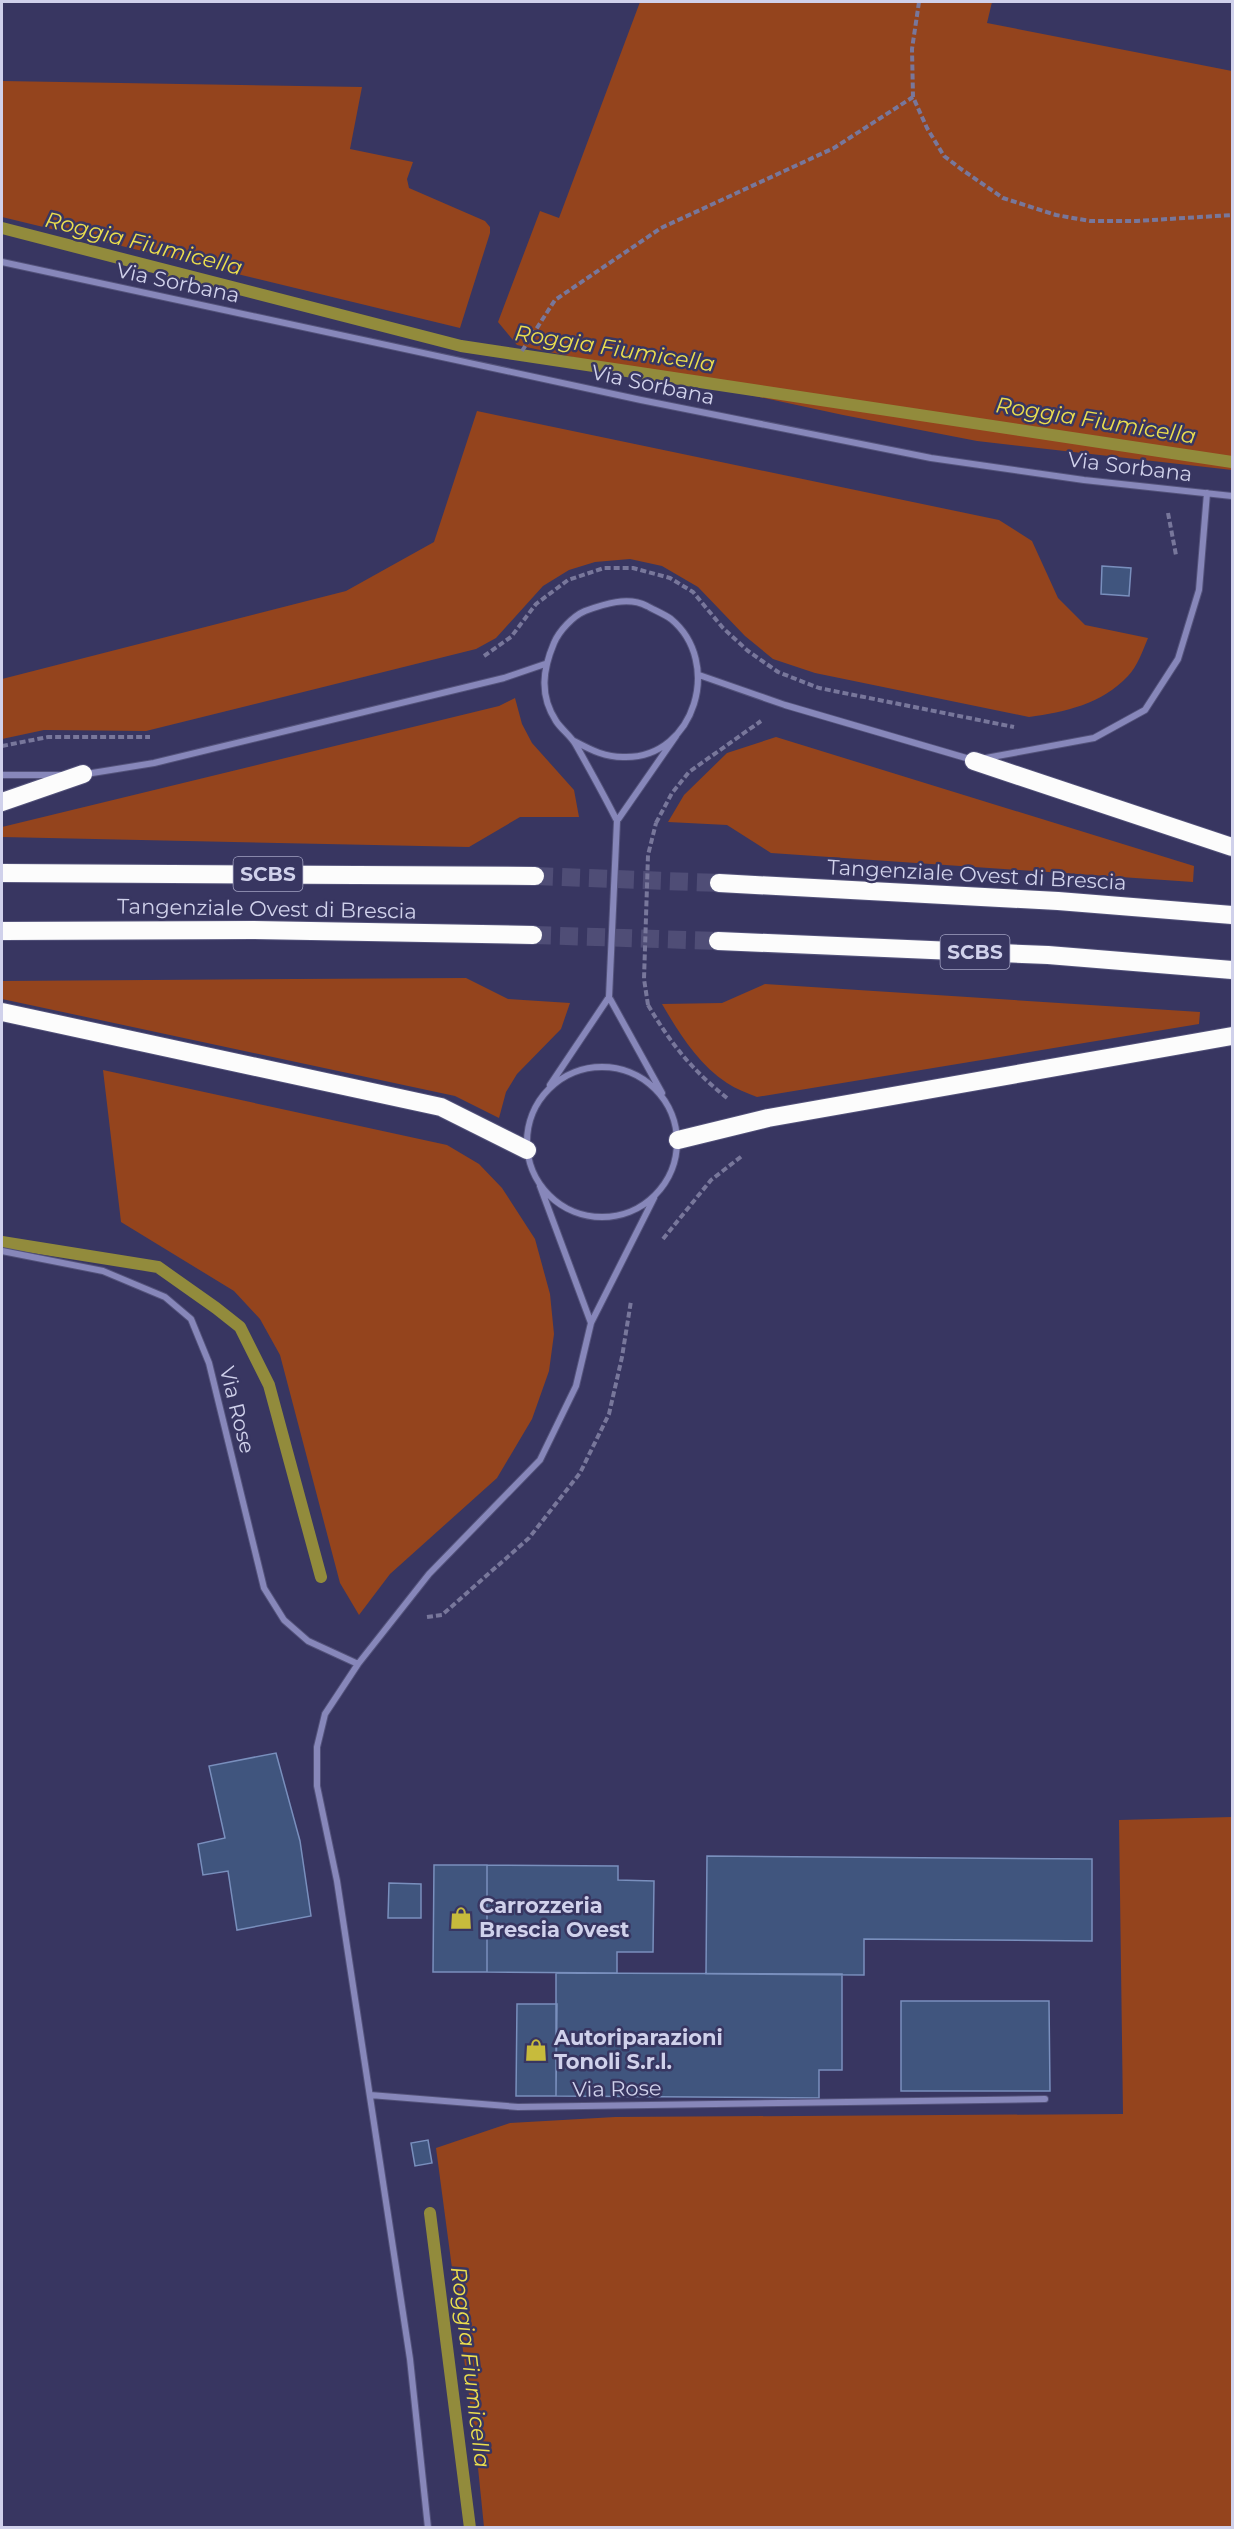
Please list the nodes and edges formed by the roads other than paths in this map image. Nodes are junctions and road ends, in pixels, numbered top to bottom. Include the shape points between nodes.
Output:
1 (2, 262) edge
2 (1207, 493) junction
3 (1233, 496) edge
4 (545, 664) junction
5 (699, 675) junction
6 (676, 736) junction
7 (574, 741) junction
8 (974, 761) junction
9 (83, 774) junction
10 (2, 775) edge
11 (2, 802) edge
12 (617, 821) junction
13 (1233, 847) edge
14 (2, 873) edge
15 (535, 876) tunnel mouth
16 (719, 883) tunnel mouth
17 (1233, 915) edge
18 (2, 931) edge
19 (533, 935) tunnel mouth
20 (718, 941) tunnel mouth
21 (1233, 970) edge
22 (609, 997) junction
23 (2, 1012) edge
24 (1233, 1036) edge
25 (548, 1088) junction
26 (669, 1104) junction
27 (678, 1140) junction
28 (527, 1149) junction
29 (538, 1182) junction
30 (654, 1197) junction
31 (2, 1251) edge
32 (591, 1323) junction
33 (358, 1664) junction
34 (370, 2095) junction
35 (1045, 2099) dead end
36 (428, 2528) edge

1 - 2 street, Via Sorbana via 931,458
2 - 3 street, Via Sorbana
2 - 8 street via 1199,590 1178,658 1145,710 1094,738
4 - 5 street via 558,634 581,613 611,602 643,604 671,619 691,644
4 - 7 street via 545,693 555,720
4 - 9 street via 493,681 176,757
5 - 6 street via 694,708
5 - 8 street
6 - 7 street via 653,751 627,758 599,754
6 - 12 street
7 - 12 street
8 - 13 highway
9 - 10 street
9 - 11 highway
12 - 22 street, bridge
14 - 15 highway, Tangenziale Ovest di Brescia / SCBS
16 - 17 highway, Tangenziale Ovest di Brescia via 1058,901
18 - 19 highway, Tangenziale Ovest di Brescia
20 - 21 highway, SCBS via 1048,955
22 - 25 street
22 - 26 street
23 - 28 highway via 441,1107
24 - 27 highway via 768,1118
25 - 26 street via 571,1072 598,1066 626,1069 650,1083
25 - 28 street via 530,1116
26 - 27 street
27 - 30 street via 672,1171
28 - 29 street
29 - 30 street via 556,1202 579,1214 606,1218 631,1212
29 - 32 street
30 - 32 street
31 - 33 street, Via Rose via 104,1271 165,1297 191,1319 209,1363 264,1588 284,1620 308,1641
32 - 33 street via 576,1386 540,1460 429,1574
33 - 34 street via 325,1713 317,1748 317,1786 337,1881
34 - 35 street, Via Rose via 518,2107
34 - 36 street via 410,2359

